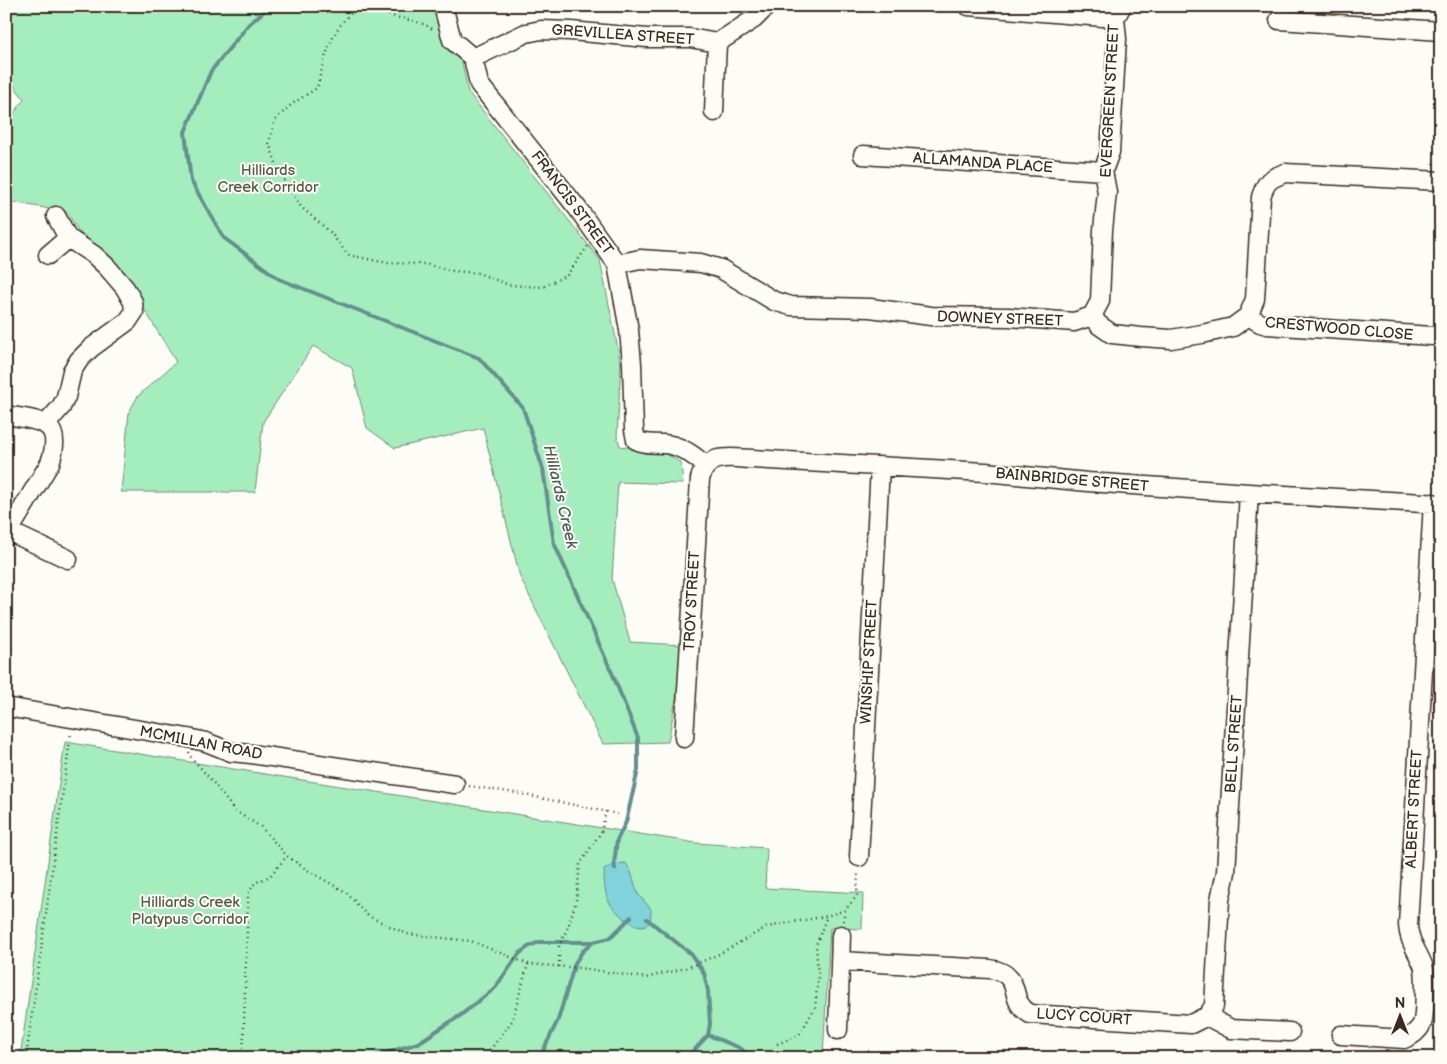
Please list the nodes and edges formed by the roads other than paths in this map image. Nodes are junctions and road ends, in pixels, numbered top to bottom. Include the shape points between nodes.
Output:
1 (443, 6) edge
2 (767, 6) edge
3 (968, 6) edge
4 (1118, 12) edge
5 (1279, 20) dead end
6 (1441, 31) edge
7 (717, 43) junction
8 (473, 58) junction
9 (714, 112) dead end
10 (863, 155) dead end
11 (1103, 171) junction
12 (1441, 181) edge
13 (56, 216) dead end
14 (68, 238) junction
15 (48, 255) dead end
16 (617, 264) junction
17 (1092, 316) junction
18 (1248, 316) junction
19 (1432, 336) dead end
20 (6, 415) edge
21 (46, 424) junction
22 (706, 466) junction
23 (880, 467) junction
24 (1249, 493) junction
25 (1437, 504) edge
26 (7, 534) edge
27 (68, 559) dead end
28 (6, 707) edge
29 (684, 738) dead end
30 (455, 784) road end
31 (858, 857) road end
32 (841, 935) road end
33 (840, 961) junction
34 (1207, 1016) junction
35 (838, 1030) dead end
36 (1290, 1032) dead end
37 (1341, 1035) dead end

1 - 8 street via 452,40
2 - 7 street, GREVILLEA STREET via 754,19
3 - 4 street
4 - 11 street, EVERGREEN STREET via 1110,152
5 - 6 street
7 - 8 street, GREVILLEA STREET via 690,38 541,30 526,33
7 - 9 street
8 - 16 street, FRANCIS STREET via 479,84 596,232
10 - 11 street, ALLAMANDA PLACE
11 - 17 street, EVERGREEN STREET via 1107,192 1100,301
12 - 18 street via 1285,173 1270,178 1261,197 1254,299
13 - 14 street
14 - 15 street
14 - 21 street via 108,267 125,288 133,302 134,312 128,321 79,360 72,371 61,407
16 - 17 street, DOWNEY STREET via 640,260 701,263 721,269 774,301 791,306 1074,322
16 - 22 street, FRANCIS STREET via 629,330 636,440 643,444 666,444 684,449
17 - 18 street via 1112,334 1170,339 1233,327
18 - 19 street, CRESTWOOD CLOSE via 1267,326
20 - 21 street
21 - 26 street via 54,440 52,458
22 - 23 street, BAINBRIDGE STREET via 715,459 726,458
22 - 29 street, TROY STREET via 699,490
23 - 24 street, BAINBRIDGE STREET
23 - 31 street, WINSHIP STREET
24 - 25 street, BAINBRIDGE STREET
24 - 34 street, BELL STREET via 1226,872 1220,900 1214,1006
25 - 37 street, ALBERT STREET via 1408,925 1408,935 1423,966 1423,1023 1413,1036 1396,1039
26 - 27 street
28 - 30 street, MCMILLAN ROAD via 188,738 231,752
32 - 33 street
33 - 34 street, LUCY COURT via 990,969 1008,977 1016,999 1030,1014 1191,1024
33 - 35 street
34 - 36 street via 1231,1029

